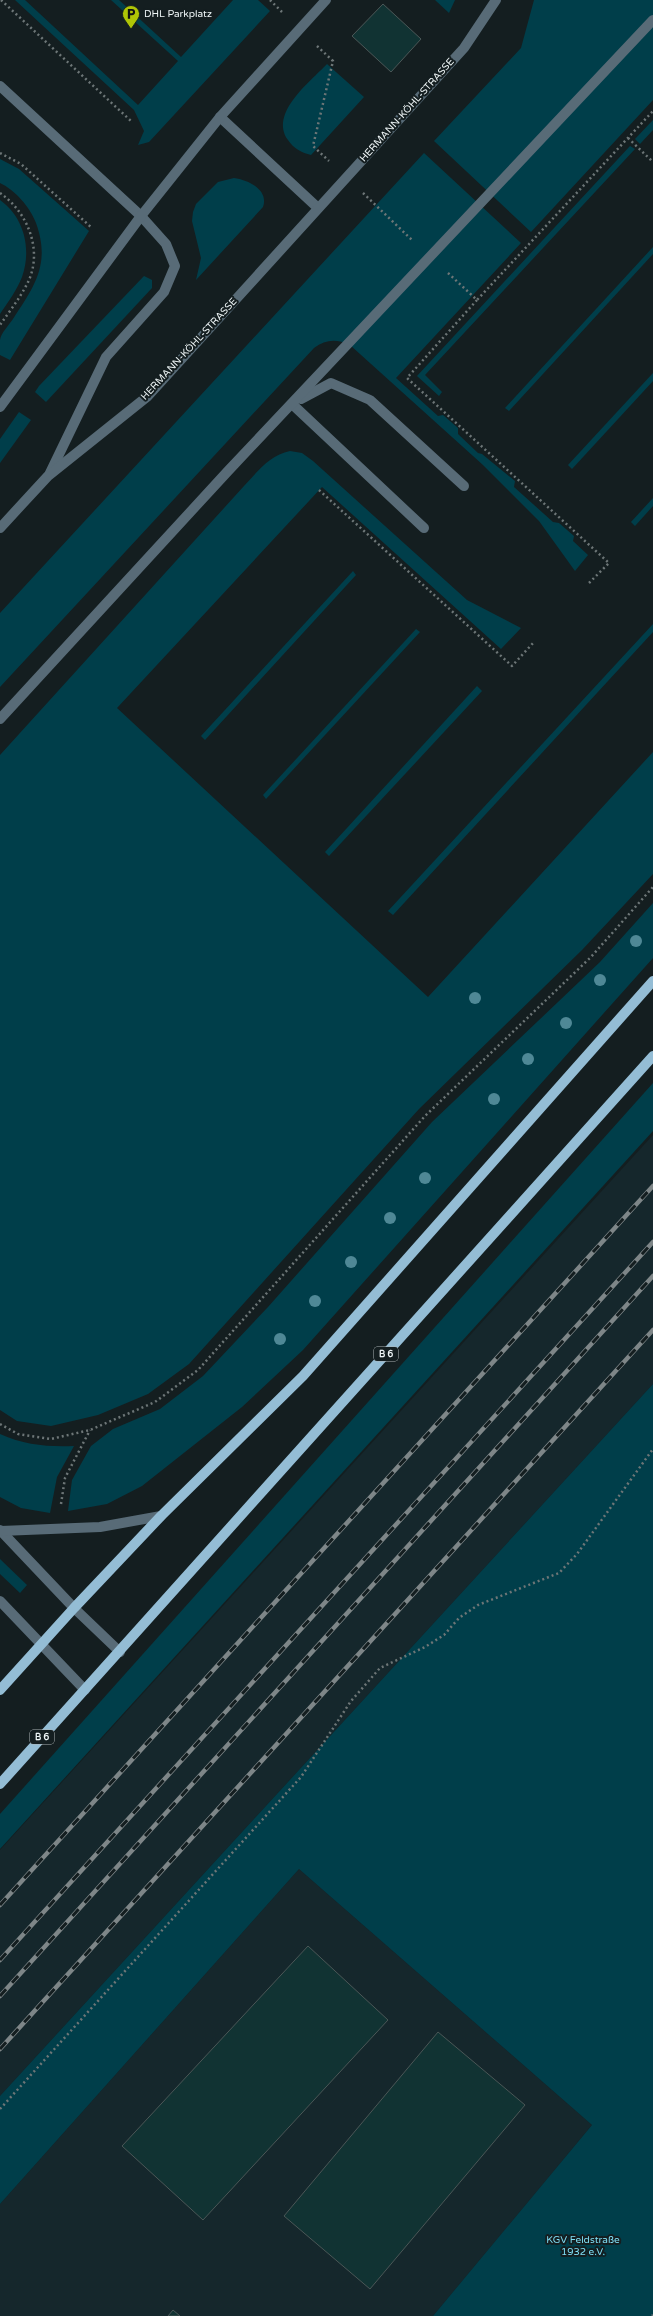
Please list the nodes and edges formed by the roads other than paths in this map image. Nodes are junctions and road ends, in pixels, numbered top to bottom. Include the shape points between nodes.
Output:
1 (326, 0) edge
2 (496, 0) edge
3 (653, 20) edge
4 (0, 86) edge
5 (220, 117) junction
6 (318, 208) junction
7 (141, 216) junction
8 (292, 404) junction
9 (0, 408) edge
10 (48, 476) junction
11 (464, 486) dead end
12 (0, 528) edge
13 (424, 528) dead end
14 (0, 720) edge
15 (653, 981) edge
16 (653, 1056) edge
17 (161, 1516) junction
18 (0, 1530) edge
19 (0, 1601) edge
20 (74, 1608) junction
21 (41, 1645) junction
22 (120, 1652) junction
23 (0, 1690) edge
24 (85, 1690) junction
25 (0, 1784) edge

1 - 5 street
2 - 6 street, HERMANN-KÖHL-STRASSE via 464,48
3 - 8 street
4 - 7 street, HERMANN-KÖHL-STRASSE
5 - 6 street
5 - 7 street
6 - 10 street, HERMANN-KÖHL-STRASSE via 148,396
7 - 9 street
7 - 10 street, HERMANN-KÖHL-STRASSE via 166,244 175,266 164,292 106,357
8 - 11 street via 331,383 370,400
8 - 13 street
8 - 14 street
10 - 12 street, HERMANN-KÖHL-STRASSE
15 - 17 main road via 303,1376
16 - 22 main road, B 6
17 - 18 street via 100,1527
17 - 20 main road
18 - 20 street
19 - 21 street
20 - 21 main road
20 - 22 street
21 - 23 main road
21 - 24 street
22 - 24 main road, B 6
24 - 25 main road, B 6

